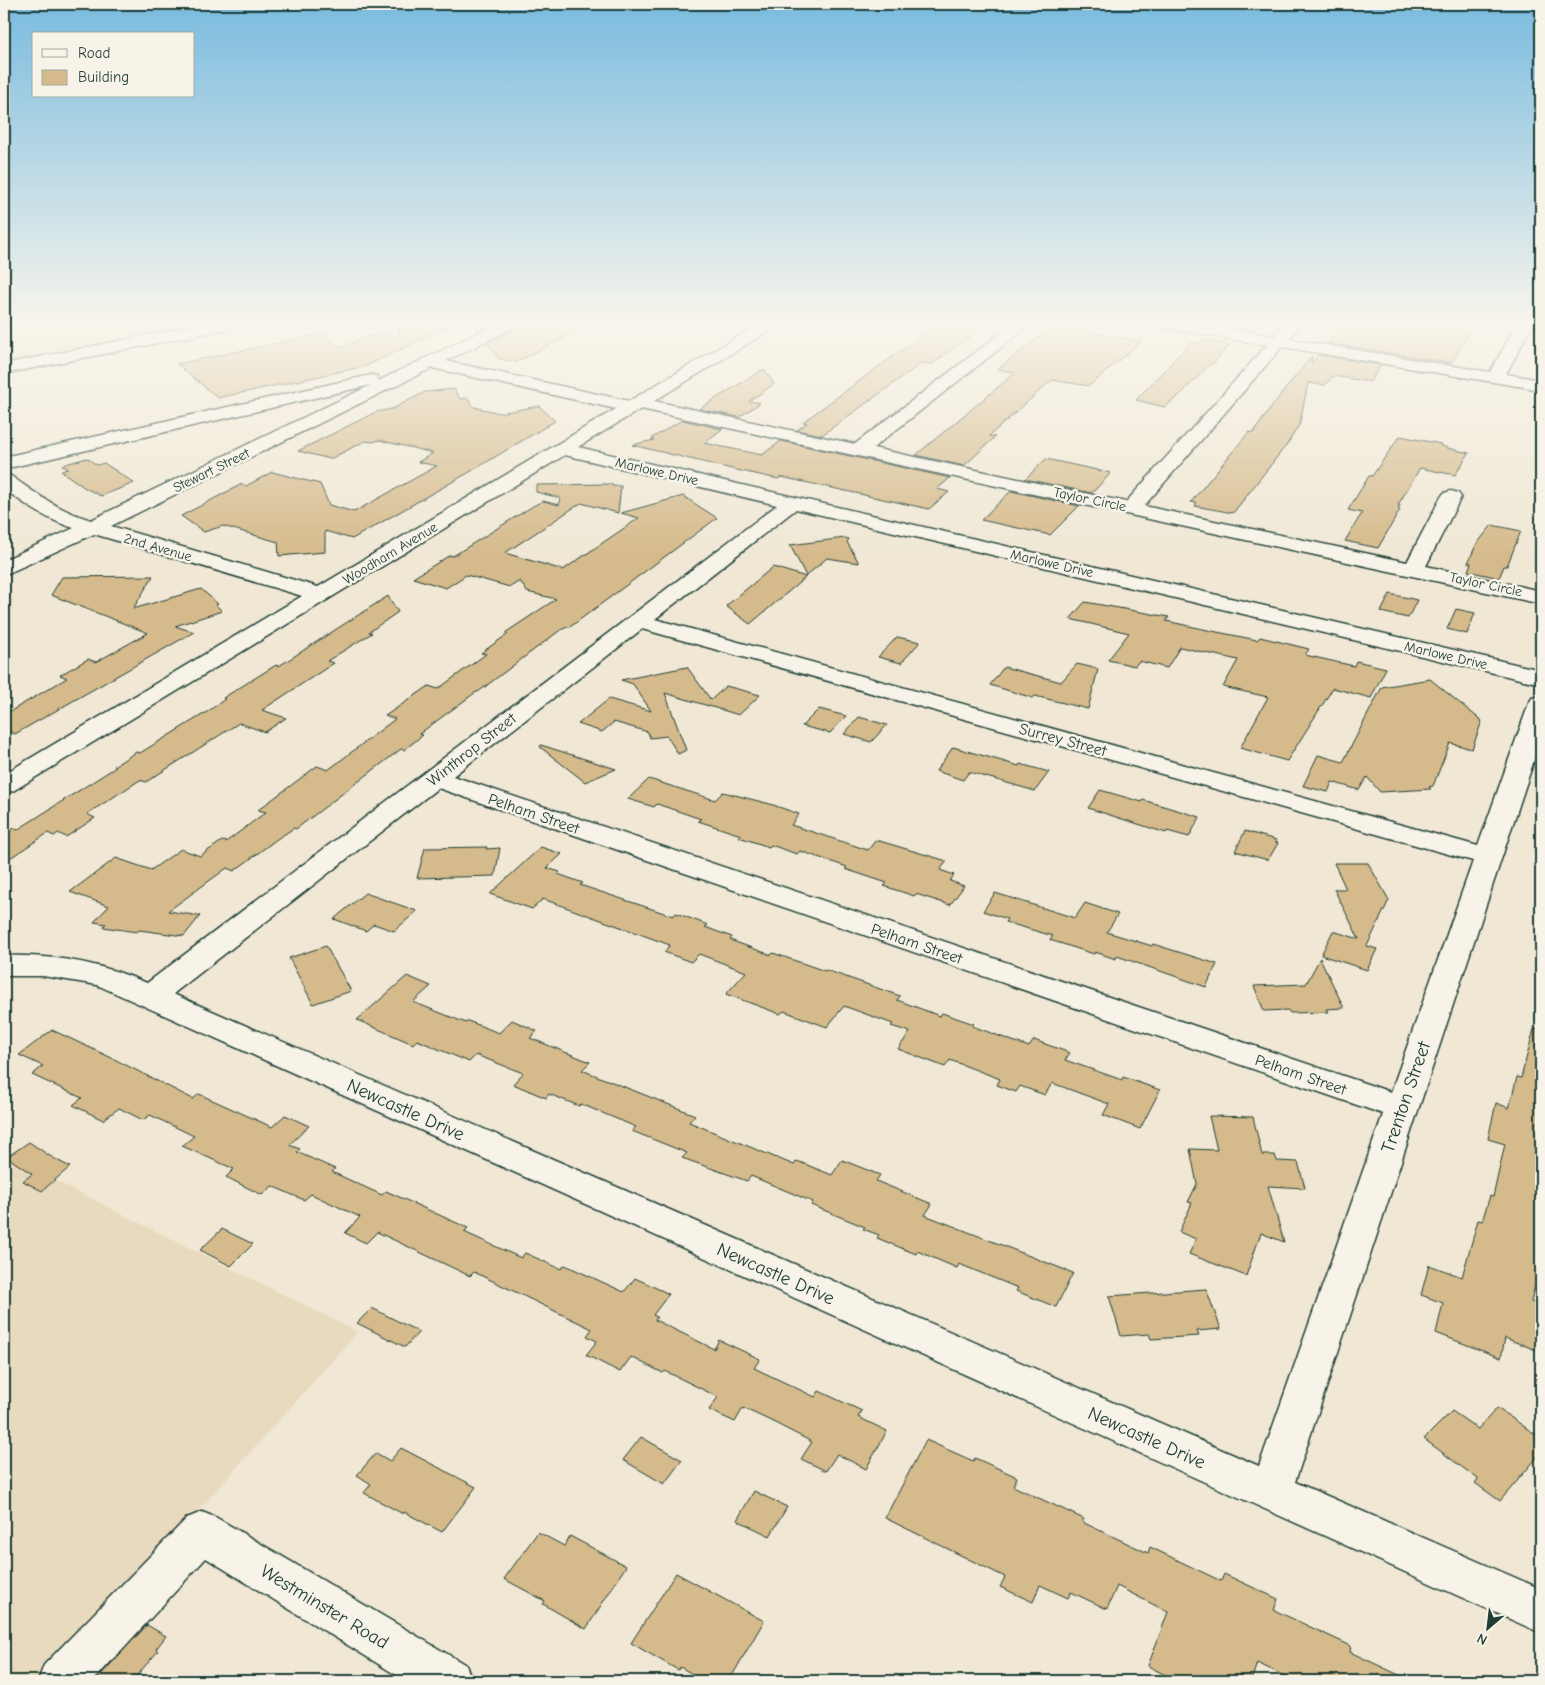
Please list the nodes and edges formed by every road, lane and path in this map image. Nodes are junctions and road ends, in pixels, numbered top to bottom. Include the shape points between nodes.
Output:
1 (282, 399) edge
2 (356, 399) edge
3 (600, 399) edge
4 (646, 399) edge
5 (926, 399) edge
6 (1228, 399) edge
7 (635, 405) junction
8 (562, 449) junction
9 (859, 450) junction
10 (4, 463) edge
11 (4, 480) edge
12 (1451, 497) dead end
13 (792, 502) junction
14 (1131, 508) junction
15 (92, 527) junction
16 (4, 568) edge
17 (1414, 569) junction
18 (320, 595) junction
19 (1541, 596) edge
20 (638, 621) junction
21 (1541, 676) edge
22 (1541, 703) edge
23 (434, 778) junction
24 (4, 785) edge
25 (1488, 857) junction
26 (4, 966) edge
27 (150, 996) junction
28 (1402, 1108) junction
29 (1271, 1492) junction
30 (1541, 1611) edge
31 (61, 1681) edge
32 (449, 1681) edge

1 - 10 street
2 - 15 street, Stewart Street
3 - 7 street, Taylor Circle
4 - 7 street, Woodham Avenue
5 - 9 street
6 - 14 street
7 - 8 street, Woodham Avenue
7 - 9 street, Taylor Circle
8 - 13 street, Marlowe Drive
8 - 18 street, Woodham Avenue
9 - 14 street, Taylor Circle
11 - 15 street, 2nd Avenue via 42,507
12 - 17 street
13 - 20 street, Winthrop Street
13 - 21 street, Marlowe Drive
14 - 17 street, Taylor Circle
15 - 16 street, Stewart Street
15 - 18 street, 2nd Avenue
17 - 19 street, Taylor Circle
18 - 24 street, Woodham Avenue
20 - 23 street, Winthrop Street
20 - 25 street, Surrey Street
22 - 25 street, Trenton Street
23 - 27 street, Winthrop Street
23 - 28 street, Pelham Street
25 - 28 street, Trenton Street
26 - 27 street, Newcastle Drive via 71,968 106,977
27 - 29 street, Newcastle Drive
28 - 29 street, Trenton Street
29 - 30 street, Newcastle Drive
31 - 32 street, Westminster Road via 202,1532

